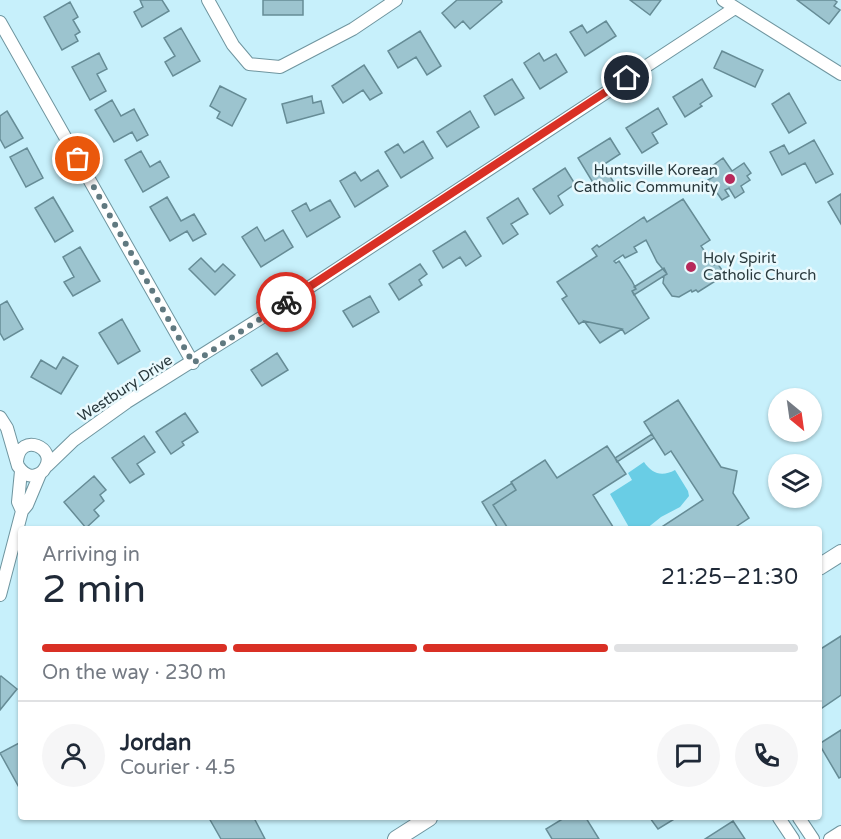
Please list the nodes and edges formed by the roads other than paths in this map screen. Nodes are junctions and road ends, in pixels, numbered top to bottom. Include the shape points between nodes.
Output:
1 (208, 0) edge
2 (396, 0) edge
3 (723, 0) edge
4 (735, 8) junction
5 (0, 22) edge
6 (841, 74) edge
7 (193, 363) junction
8 (0, 417) edge
9 (7, 428) junction
10 (74, 440) junction
11 (37, 446) junction
12 (19, 466) junction
13 (43, 470) junction
14 (22, 511) junction
15 (18, 526) edge
16 (18, 526) edge
17 (841, 554) edge
18 (822, 565) edge
19 (0, 595) edge
20 (426, 820) edge
21 (780, 820) edge
22 (800, 820) edge
23 (841, 832) edge
24 (396, 839) edge
25 (793, 839) edge
26 (813, 839) edge
27 (830, 839) edge

1 - 2 street via 233,45 249,64 280,67 353,29
3 - 4 street
4 - 6 street
4 - 7 street, Westbury Drive
5 - 7 street
7 - 10 street, Westbury Drive via 127,402
8 - 9 street
9 - 11 street
9 - 12 street
10 - 11 street, Westbury Drive
10 - 13 street, Westbury Drive
11 - 12 street via 20,451
11 - 13 street via 47,456
12 - 13 street via 30,476
12 - 14 street, Westbury Drive via 18,502
13 - 14 street, Westbury Drive
14 - 16 street, Westbury Drive
15 - 19 street, Westbury Drive
17 - 18 main road
20 - 24 main road
21 - 25 street
22 - 26 street
23 - 27 street

